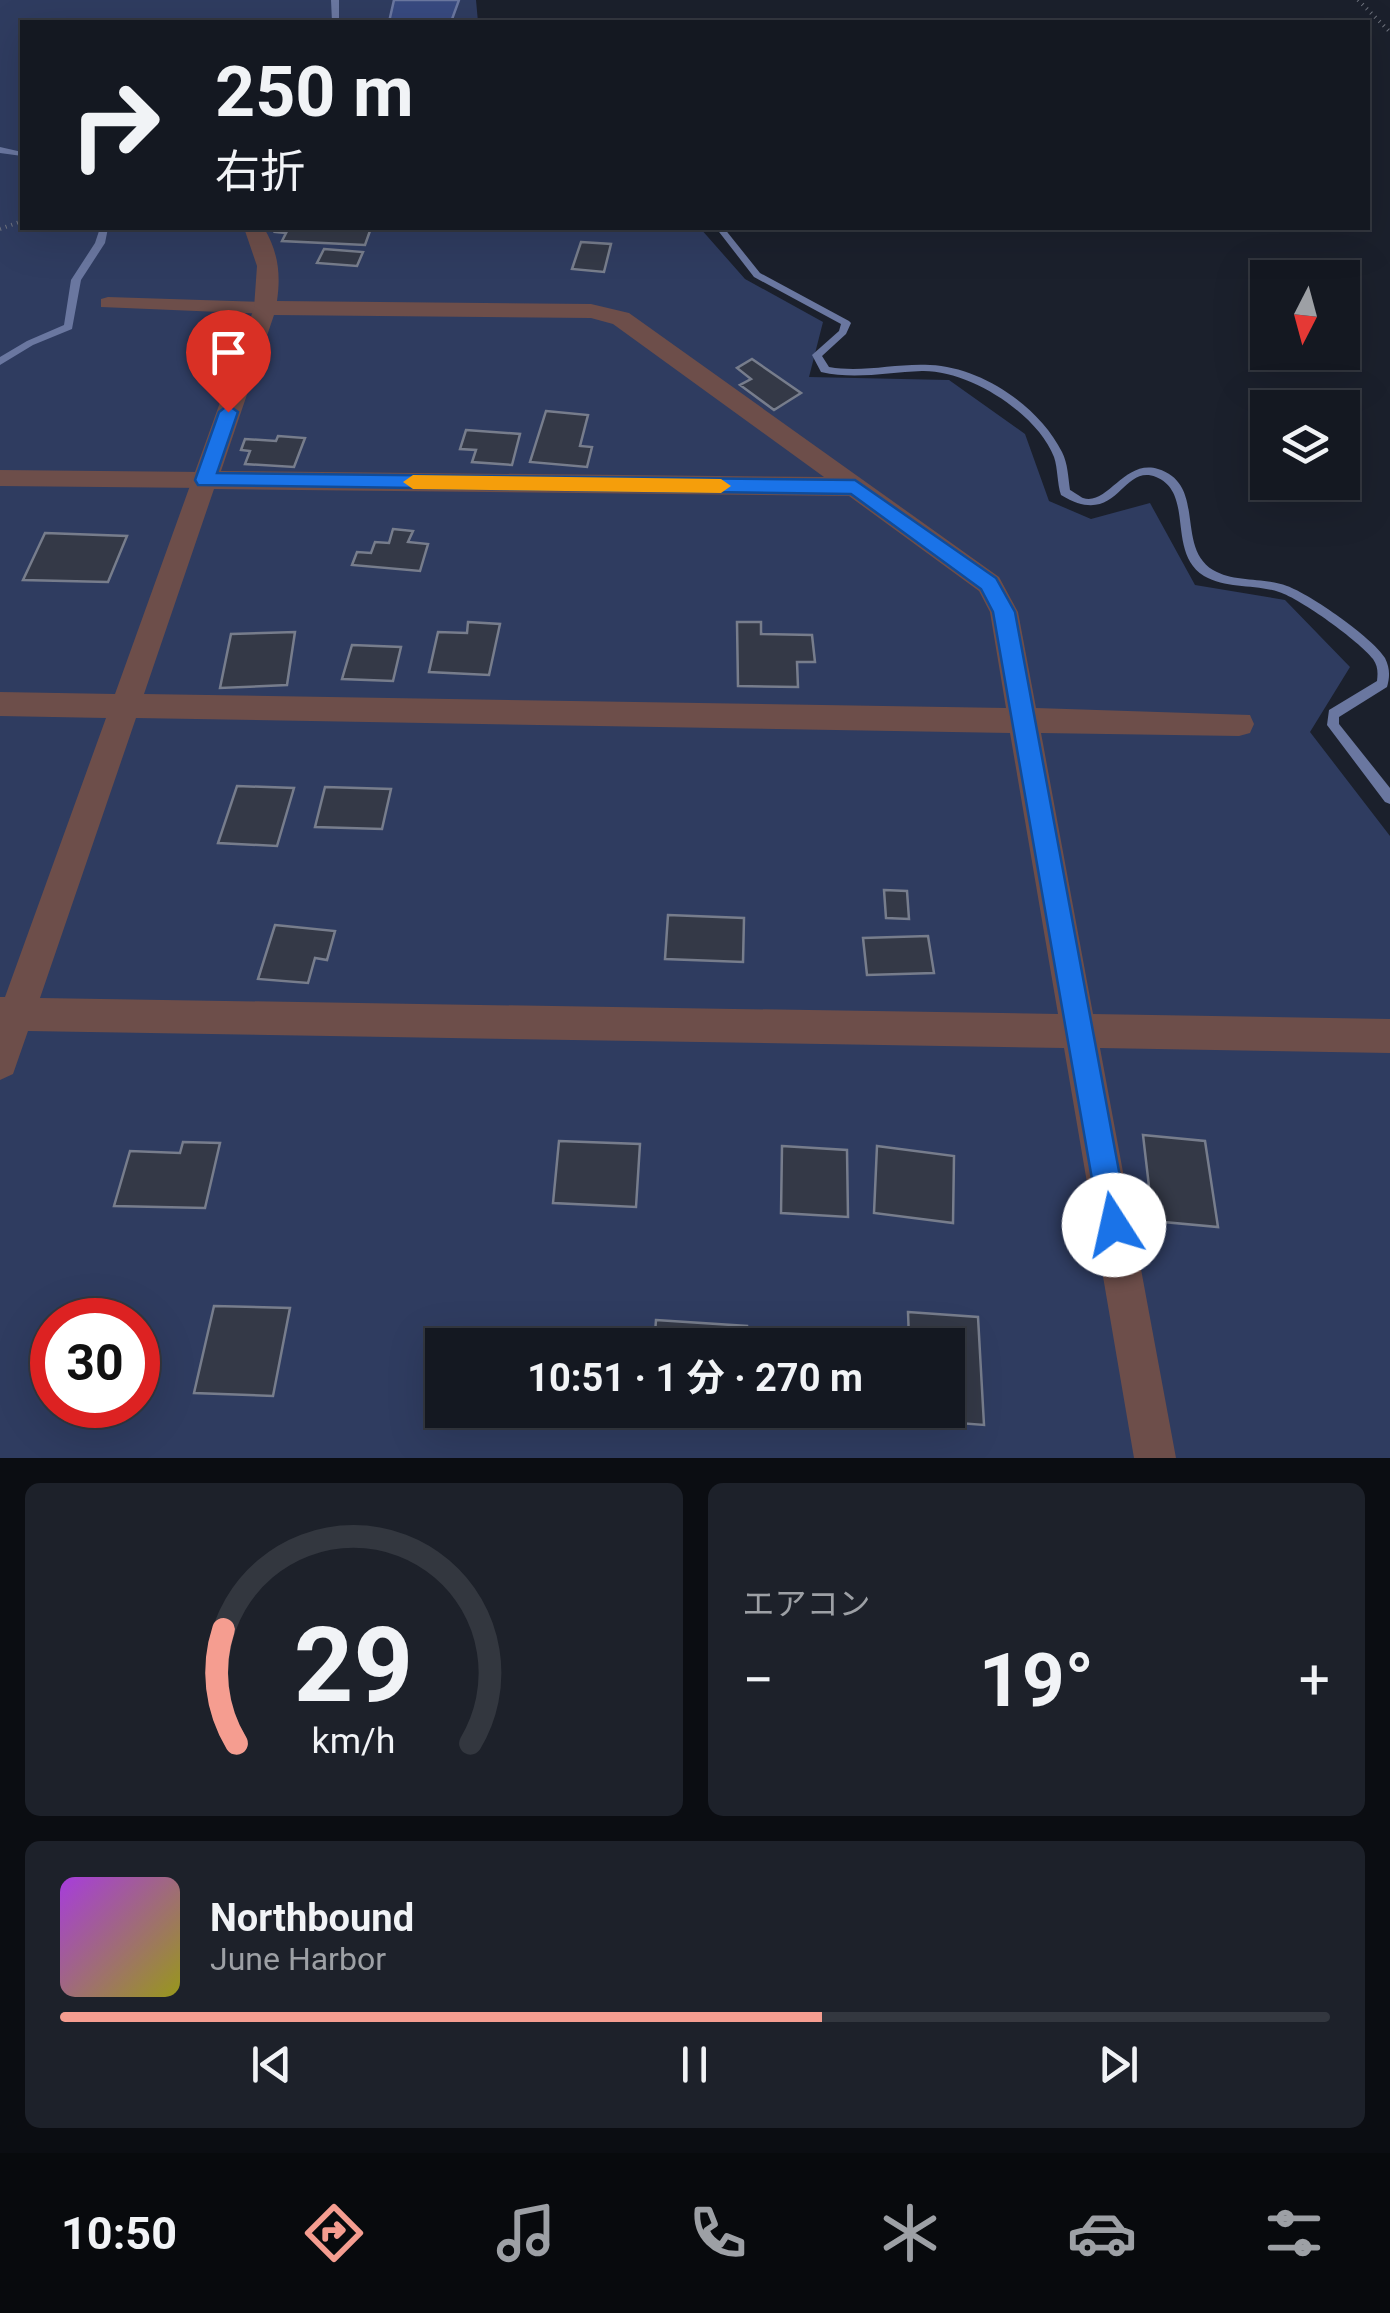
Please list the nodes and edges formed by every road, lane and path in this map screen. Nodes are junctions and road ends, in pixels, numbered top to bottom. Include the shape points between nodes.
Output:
1 (1358, 0) edge
2 (1390, 32) edge
3 (255, 230) edge
4 (108, 303) dead end
5 (264, 308) junction
6 (0, 478) edge
7 (204, 480) junction
8 (855, 487) junction
9 (0, 704) edge
10 (126, 704) junction
11 (1023, 718) junction
12 (1240, 724) dead end
13 (8, 1014) edge
14 (1081, 1030) junction
15 (1390, 1036) edge
16 (0, 1062) edge
17 (1155, 1458) edge

1 - 2 path
3 - 5 street via 270,270
4 - 5 lane
5 - 7 street
5 - 8 street via 591,311 621,318
6 - 7 lane
7 - 8 street
7 - 10 street
8 - 11 street via 989,584 1004,612
9 - 10 street
10 - 11 street
10 - 13 street
11 - 12 street
11 - 14 street
13 - 14 street
13 - 16 street
14 - 15 street
14 - 17 street

